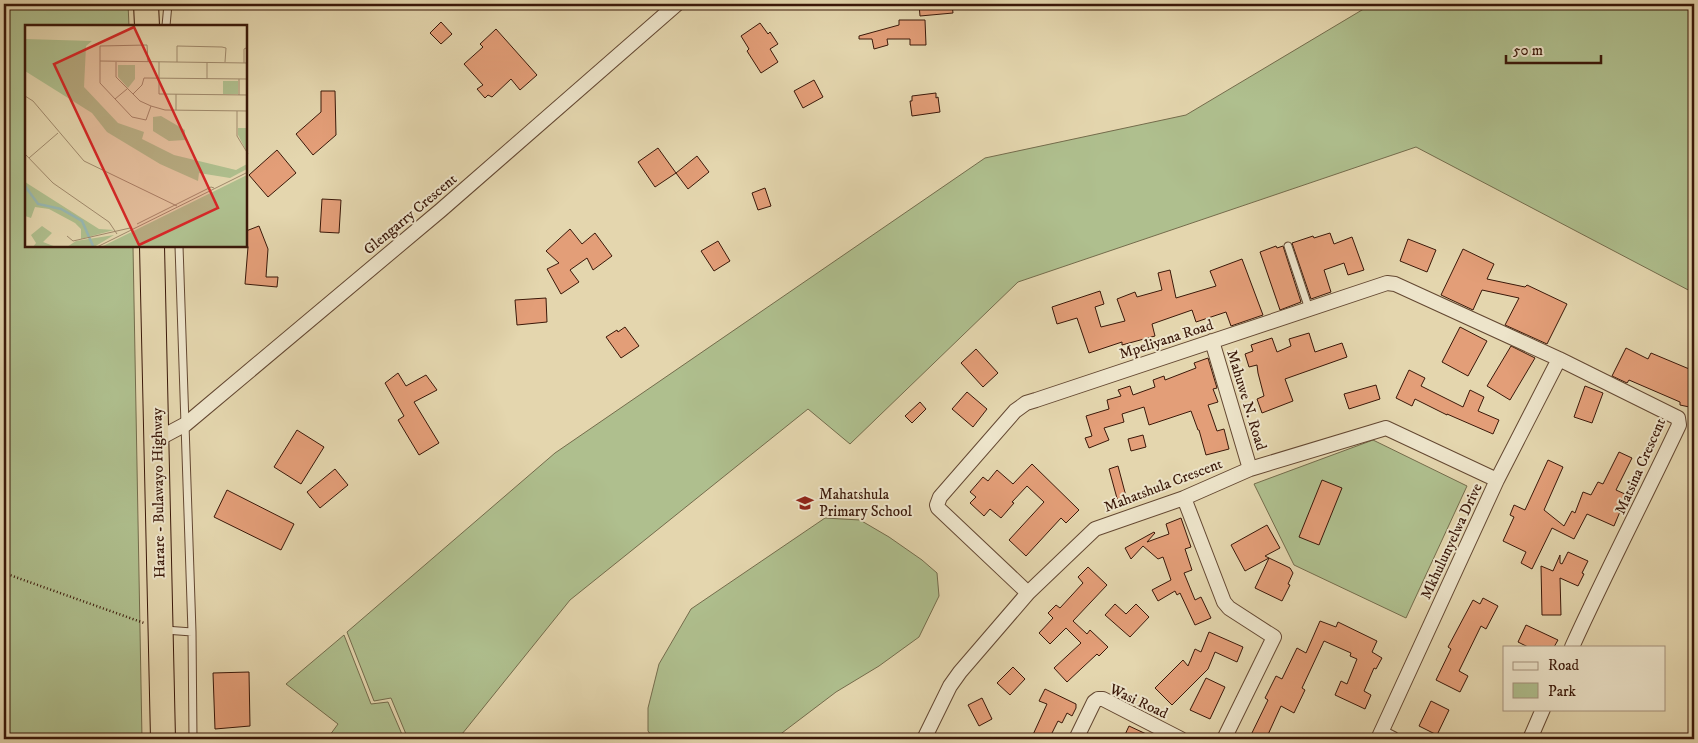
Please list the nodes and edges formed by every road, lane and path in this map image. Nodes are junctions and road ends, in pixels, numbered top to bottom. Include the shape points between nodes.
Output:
1 (146, 4) edge
2 (168, 4) edge
3 (677, 4) edge
4 (147, 25) edge
5 (166, 25) edge
6 (1288, 246) dead end
7 (152, 248) edge
8 (179, 248) edge
9 (1309, 309) junction
10 (1212, 341) junction
11 (1559, 359) junction
12 (186, 424) junction
13 (156, 440) junction
14 (1250, 469) junction
15 (1497, 480) junction
16 (1184, 498) junction
17 (4, 573) edge
18 (1028, 593) junction
19 (161, 629) junction
20 (192, 632) junction
21 (1572, 646) edge
22 (1543, 710) edge
23 (1384, 737) edge
24 (163, 739) edge
25 (193, 739) edge
26 (924, 739) edge
27 (1076, 739) edge
28 (1181, 739) edge
29 (1224, 739) edge
30 (1530, 739) edge

1 - 4 highway
2 - 5 lane
3 - 12 street, Glengarry Crescent via 441,210
6 - 9 lane
7 - 13 highway, Harare - Bulawayo Highway
8 - 12 lane
9 - 10 street, Mpeliyana Road
9 - 11 street, Mpeliyana Road via 1387,283 1395,284
10 - 14 street, Mahuwe N. Road
10 - 18 street, Mpeliyana Road via 1026,403 940,497 938,508
11 - 15 street, Mkhulunyelwa Drive
11 - 21 street, Matsina Crescent via 1680,421
12 - 13 street, Glengarry Crescent
12 - 20 lane
13 - 19 highway, Harare - Bulawayo Highway
14 - 15 street, Mahatshula Crescent via 1386,428
14 - 16 street, Mahatshula Crescent
15 - 23 street, Mkhulunyelwa Drive
16 - 18 street, Mahatshula Crescent via 1095,530
16 - 29 street via 1224,602 1274,637
17 - 19 path
18 - 26 street, Mahatshula Crescent via 954,679
19 - 20 lane
19 - 24 highway, Harare - Bulawayo Highway
20 - 25 lane
22 - 30 street
27 - 28 street, Wasi Road via 1094,702 1103,699

